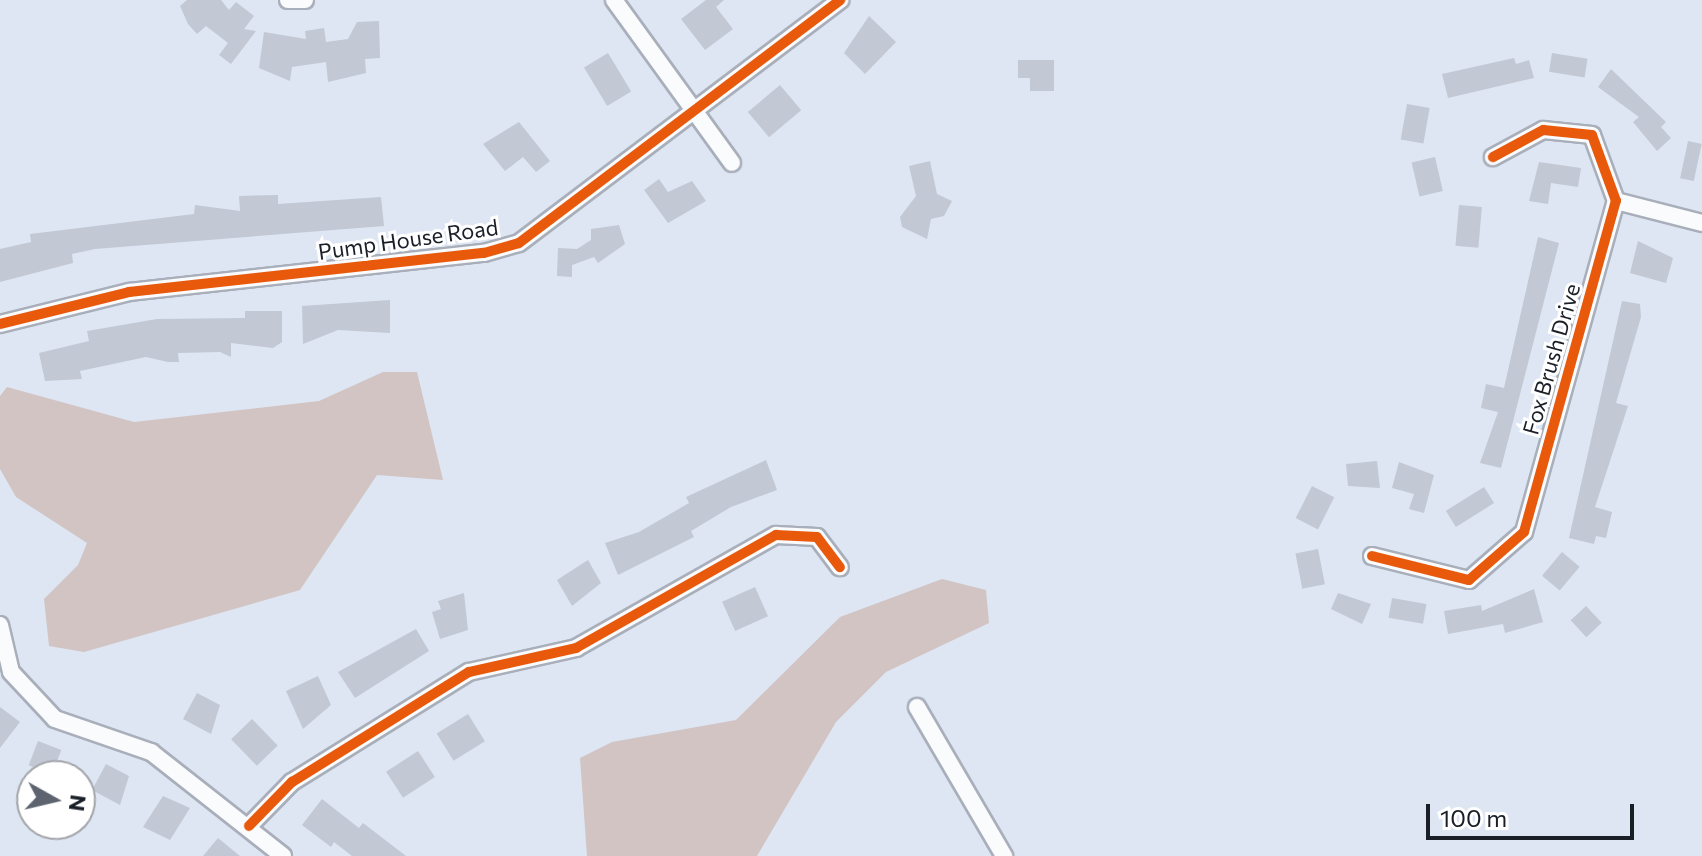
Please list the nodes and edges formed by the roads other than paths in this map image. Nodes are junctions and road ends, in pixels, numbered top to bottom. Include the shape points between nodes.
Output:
1 (288, 0) edge
2 (305, 0) edge
3 (614, 0) edge
4 (840, 0) edge
5 (694, 110) junction
6 (1493, 157) dead end
7 (732, 163) dead end
8 (1616, 201) junction
9 (1702, 223) edge
10 (0, 324) edge
11 (1372, 556) dead end
12 (840, 567) dead end
13 (0, 625) edge
14 (917, 707) dead end
15 (249, 826) junction
16 (283, 856) edge
17 (1004, 856) edge

1 - 2 street
3 - 5 street
4 - 5 street, Pump House Road
5 - 7 street
5 - 10 street, Pump House Road via 519,243 484,253 129,292
6 - 8 street via 1543,130 1592,135
8 - 9 street
8 - 11 street, Fox Brush Drive via 1524,532 1469,580
12 - 15 street via 817,537 776,535 576,648 469,672 292,782
13 - 15 street via 11,672 55,719 151,752
14 - 17 street
15 - 16 street

